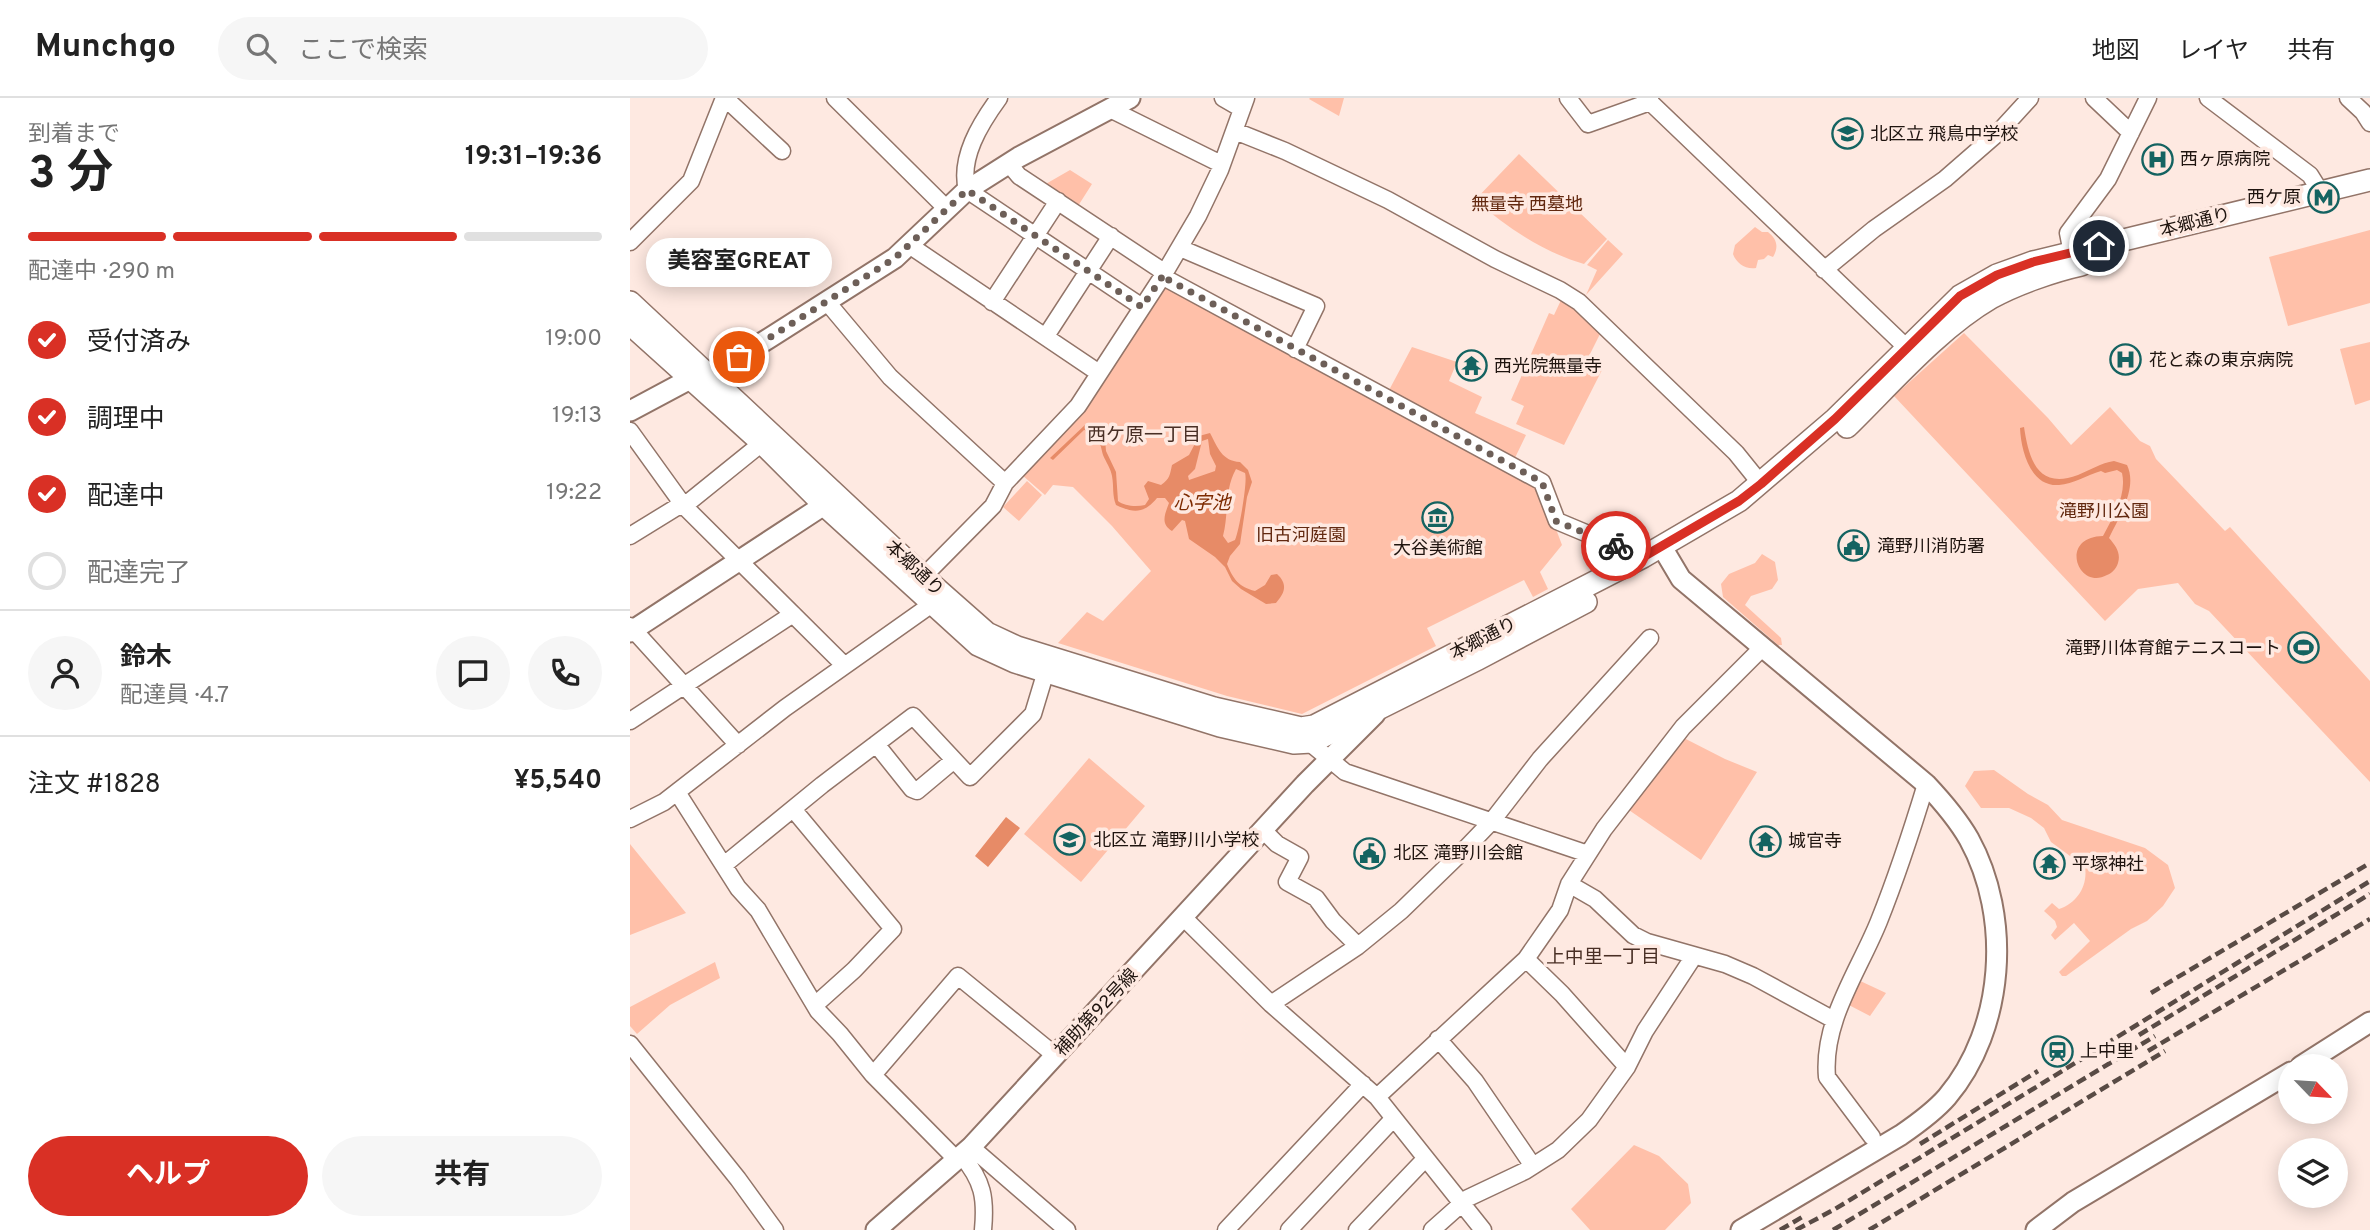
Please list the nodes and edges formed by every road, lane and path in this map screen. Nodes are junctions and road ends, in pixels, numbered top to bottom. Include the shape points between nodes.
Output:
1 (725, 98) edge
2 (835, 98) edge
3 (999, 98) edge
4 (1130, 98) edge
5 (1223, 98) edge
6 (1568, 98) edge
7 (2030, 98) edge
8 (2094, 98) edge
9 (2148, 98) edge
10 (2208, 98) edge
11 (2347, 98) edge
12 (1650, 100) edge
13 (1244, 103) edge
14 (1110, 109) junction
15 (2370, 123) edge
16 (1234, 131) junction
17 (2131, 133) junction
18 (782, 151) dead end
19 (1009, 164) junction
20 (1222, 164) junction
21 (2370, 180) edge
22 (967, 190) junction
23 (2320, 191) junction
24 (2370, 194) edge
25 (1058, 201) junction
26 (947, 209) junction
27 (1035, 236) junction
28 (1111, 236) junction
29 (630, 242) edge
30 (909, 245) junction
31 (1180, 248) junction
32 (2072, 253) junction
33 (1824, 270) junction
34 (1087, 271) junction
35 (1164, 274) junction
36 (630, 302) edge
37 (827, 302) junction
38 (992, 302) junction
39 (1142, 307) junction
40 (630, 324) edge
41 (1046, 336) junction
42 (1906, 347) junction
43 (1295, 349) junction
44 (1099, 373) junction
45 (699, 377) junction
46 (630, 411) edge
47 (630, 431) edge
48 (762, 443) junction
49 (1005, 484) junction
50 (1761, 484) junction
51 (824, 505) junction
52 (684, 506) junction
53 (630, 536) edge
54 (1658, 554) junction
55 (738, 561) junction
56 (926, 588) junction
57 (793, 614) junction
58 (631, 629) edge
59 (1650, 638) dead end
60 (1763, 647) junction
61 (844, 665) junction
62 (1046, 671) junction
63 (684, 686) junction
64 (1357, 704) junction
65 (1380, 709) junction
66 (630, 721) edge
67 (1339, 730) junction
68 (1281, 732) junction
69 (876, 744) junction
70 (738, 745) junction
71 (1321, 752) junction
72 (954, 760) junction
73 (1926, 784) junction
74 (677, 792) junction
75 (793, 809) junction
76 (630, 819) edge
77 (1492, 821) junction
78 (1263, 830) junction
79 (1588, 854) junction
80 (724, 865) junction
81 (1569, 884) junction
82 (1184, 917) junction
83 (1358, 946) junction
84 (1693, 956) junction
85 (1526, 959) junction
86 (1271, 1004) junction
87 (814, 1006) junction
88 (1834, 1020) junction
89 (2370, 1022) edge
90 (1438, 1039) junction
91 (630, 1044) edge
92 (2320, 1054) edge
93 (1056, 1056) junction
94 (1627, 1067) junction
95 (873, 1075) junction
96 (2278, 1080) edge
97 (1363, 1084) junction
98 (1377, 1097) junction
99 (1394, 1118) junction
100 (1872, 1137) dead end
101 (964, 1155) junction
102 (1425, 1159) junction
103 (1533, 1166) junction
104 (1461, 1203) junction
105 (1230, 1229) edge
106 (775, 1230) edge
107 (876, 1230) edge
108 (984, 1230) edge
109 (1067, 1230) edge
110 (1289, 1230) edge
111 (1357, 1230) edge
112 (1432, 1230) edge
113 (1483, 1230) edge
114 (1741, 1230) edge
115 (2036, 1230) edge

1 - 18 street
1 - 29 street via 691,181
2 - 26 street
3 - 22 street via 966,160
4 - 14 street
5 - 13 street
6 - 12 street via 1588,124
7 - 33 street via 1999,132 1938,184
8 - 17 street
9 - 17 street
10 - 23 street via 2310,174
11 - 15 street
12 - 33 street
13 - 16 street
14 - 19 street
14 - 20 street
16 - 20 street
16 - 50 street via 1388,200 1579,302 1737,453
17 - 32 street via 2108,178 2068,233
19 - 22 street
19 - 25 street via 1019,176
20 - 31 street
21 - 23 main road, 本郷通り
22 - 26 street
22 - 27 street
23 - 32 main road, 本郷通り
24 - 54 main road, 本郷通り via 2058,270 1992,298 1955,324 1837,437 1748,511
25 - 27 street
25 - 28 street
26 - 30 street
27 - 34 street
27 - 38 street
28 - 34 street
28 - 35 street
30 - 37 street
30 - 38 street
31 - 35 street
31 - 43 street via 1316,306
32 - 42 main road, 本郷通り via 1997,275 1960,296
33 - 42 street
34 - 39 street
34 - 41 street
35 - 39 street
35 - 43 street
36 - 45 main road, 本郷通り
37 - 45 street via 723,367
37 - 49 street via 890,377
38 - 41 street
39 - 44 street
40 - 45 main road, 本郷通り
41 - 44 street
42 - 50 main road, 本郷通り via 1835,419
43 - 54 street via 1542,482 1556,521
44 - 49 street via 1078,406
45 - 46 street
45 - 48 main road, 本郷通り
45 - 56 main road, 本郷通り
47 - 52 street
48 - 51 main road, 本郷通り
48 - 52 street
49 - 56 street via 993,506
50 - 54 main road, 本郷通り
51 - 55 street
51 - 56 main road, 本郷通り
52 - 53 street
52 - 55 street
54 - 60 street
54 - 64 main road, 本郷通り
54 - 65 main road, 本郷通り
55 - 57 street
55 - 58 street
56 - 61 street
56 - 62 main road, 本郷通り via 987,651
56 - 68 main road, 本郷通り via 1007,643
57 - 61 street
57 - 63 street
58 - 63 street
59 - 77 street via 1540,758
60 - 73 street
60 - 79 street via 1683,727
61 - 70 street
62 - 68 main road, 本郷通り via 1220,726
62 - 72 street via 1033,714 970,777
63 - 66 street
63 - 70 street
64 - 67 street
64 - 68 main road, 本郷通り via 1307,728
65 - 67 main road, 本郷通り
65 - 71 street, 補助第92号線
67 - 71 main road, 本郷通り
68 - 71 main road, 本郷通り
69 - 72 street via 913,716
69 - 72 street via 917,792
69 - 75 street
70 - 74 street
71 - 77 street via 1352,775
71 - 78 street, 補助第92号線 via 1305,784
73 - 88 street via 1879,923
73 - 114 street via 1969,839 1992,902 1995,977 1981,1035 1955,1086 1924,1118
74 - 76 street
74 - 80 street
75 - 80 street
75 - 87 street via 893,929
77 - 79 street
77 - 83 street via 1401,911
78 - 82 street, 補助第92号線
78 - 83 street via 1300,857 1287,882 1316,898
79 - 81 street
80 - 87 street via 758,910
81 - 84 street via 1595,899 1633,935
81 - 85 street via 1560,910
82 - 86 street
82 - 93 street, 補助第92号線
83 - 86 street
84 - 88 street via 1753,976
84 - 94 street
85 - 90 street
85 - 94 street
86 - 97 street
87 - 95 street
88 - 100 street via 1827,1077
89 - 92 street
90 - 98 street
90 - 103 street via 1475,1081
91 - 106 street
93 - 95 street via 958,976
93 - 101 street, 補助第92号線
94 - 103 street via 1589,1120 1558,1150
95 - 101 street
96 - 115 street via 2073,1202
97 - 98 street
97 - 105 street
98 - 99 street
99 - 102 street
99 - 110 street
101 - 107 street, 補助第92号線
101 - 108 street via 978,1177 985,1207
101 - 109 street
102 - 104 street
102 - 111 street
103 - 104 street
104 - 112 street
104 - 113 street

